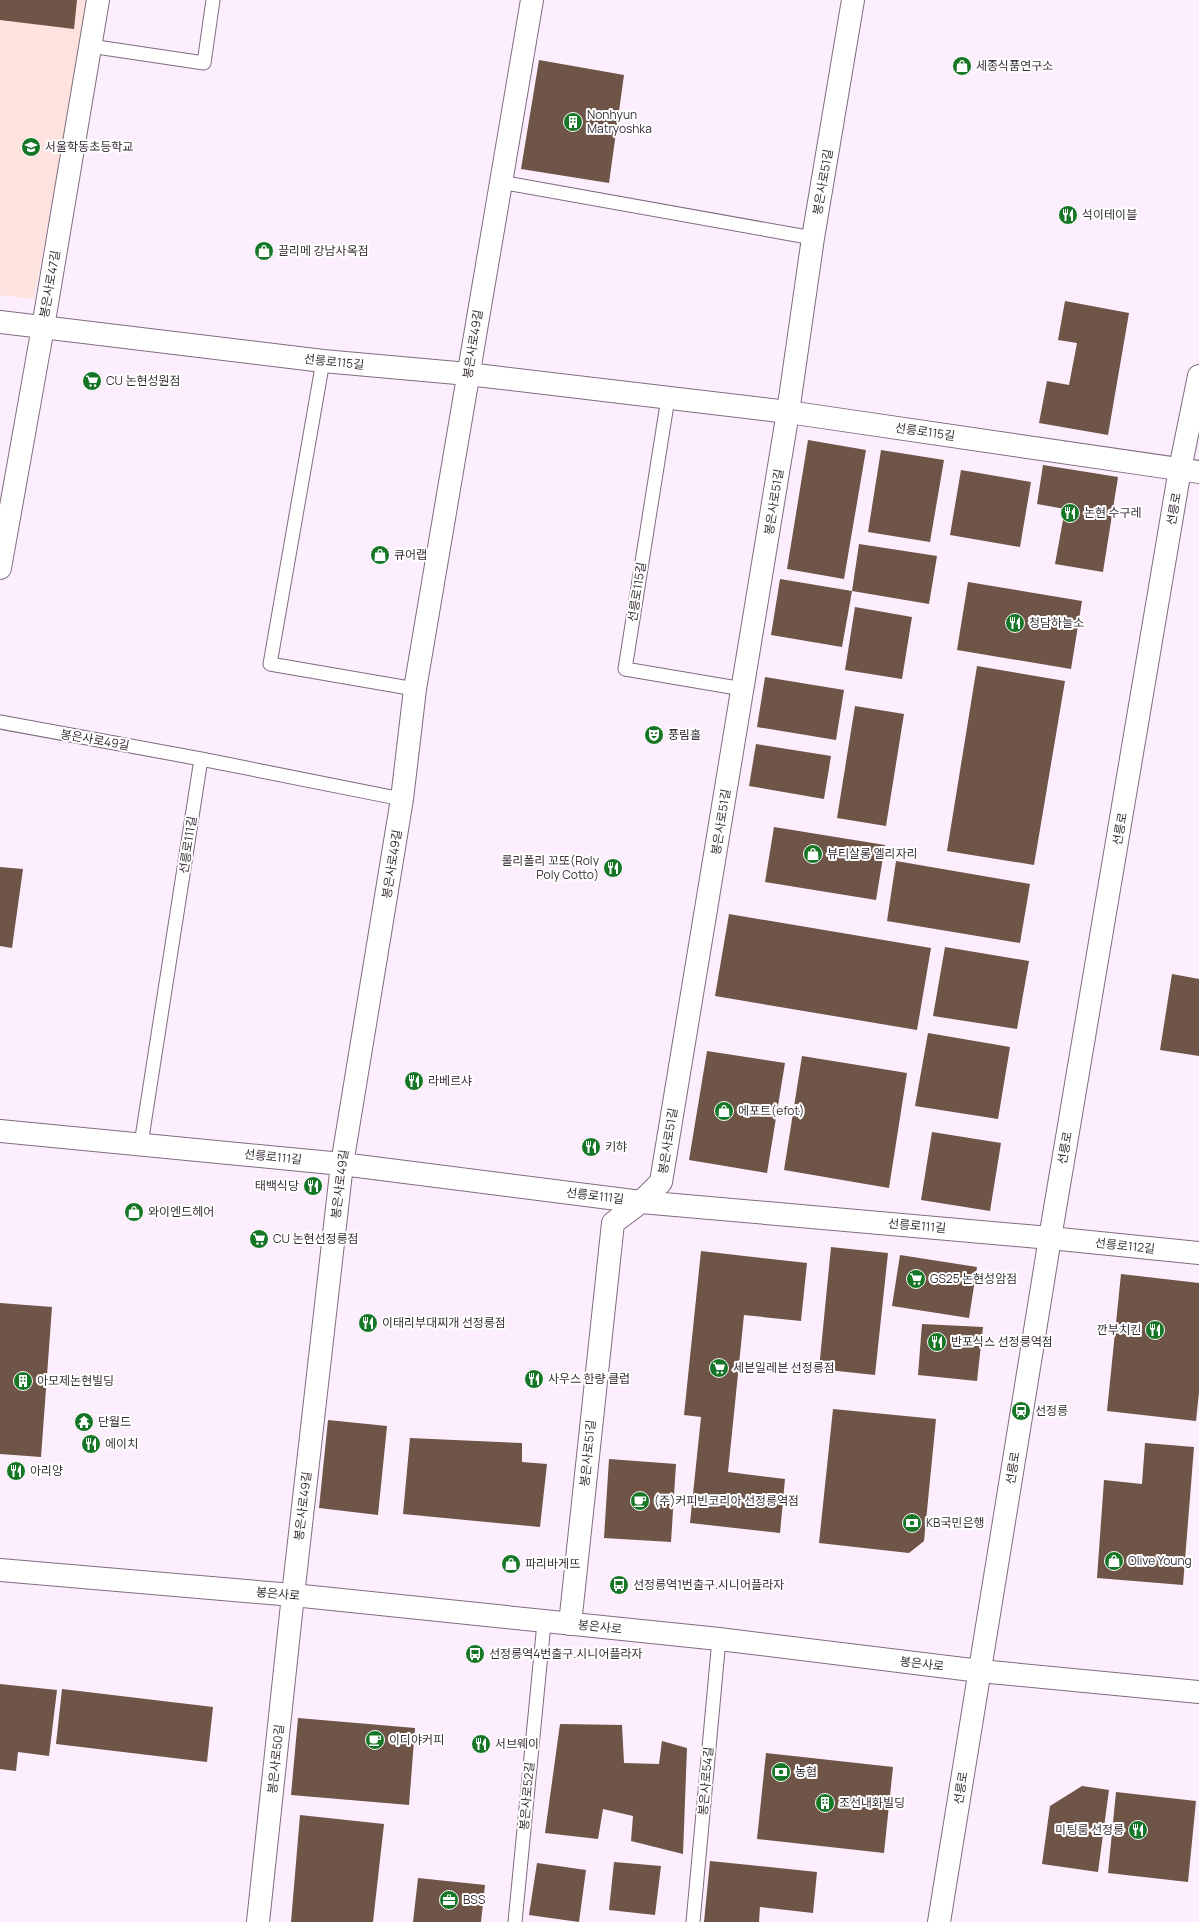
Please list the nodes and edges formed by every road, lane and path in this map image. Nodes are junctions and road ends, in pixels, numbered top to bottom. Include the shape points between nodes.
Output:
1 (98, 0) edge
2 (213, 0) edge
3 (532, 0) edge
4 (853, 0) edge
5 (90, 46) junction
6 (500, 182) junction
7 (813, 238) junction
8 (0, 322) edge
9 (43, 327) junction
10 (323, 361) junction
11 (468, 374) junction
12 (1199, 376) edge
13 (668, 398) junction
14 (788, 412) junction
15 (1190, 471) edge
16 (0, 568) edge
17 (415, 689) junction
18 (743, 689) junction
19 (0, 722) edge
20 (201, 759) junction
21 (402, 799) junction
22 (0, 1131) edge
23 (140, 1144) junction
24 (342, 1164) junction
25 (641, 1202) junction
26 (1050, 1238) junction
27 (1199, 1253) edge
28 (0, 1570) edge
29 (293, 1595) junction
30 (544, 1622) junction
31 (570, 1624) junction
32 (719, 1639) junction
33 (980, 1671) junction
34 (1199, 1692) edge
35 (258, 1922) edge
36 (515, 1922) edge
37 (693, 1922) edge
38 (939, 1922) edge

1 - 5 street, 봉은사로47길
2 - 5 lane via 204,63
3 - 6 street, 봉은사로49길
4 - 7 street, 봉은사로51길
5 - 9 street, 봉은사로47길
6 - 7 lane
6 - 11 street, 봉은사로49길
7 - 14 street, 봉은사로51길
8 - 9 street, 선릉로115길
9 - 10 street, 선릉로115길
9 - 16 street, 봉은사로47길
10 - 11 street, 선릉로115길
10 - 17 lane via 270,664
11 - 13 street, 선릉로115길
11 - 17 street, 봉은사로49길
12 - 15 street, 선릉로
13 - 14 street, 선릉로115길
13 - 18 lane, 선릉로115길 via 625,669
14 - 15 street, 선릉로115길
14 - 18 street, 봉은사로51길
15 - 26 street, 선릉로
17 - 21 street, 봉은사로49길
18 - 25 street, 봉은사로51길 via 661,1182
19 - 20 lane, 봉은사로49길
20 - 21 lane, 봉은사로49길
20 - 23 lane, 선릉로111길
21 - 24 street, 봉은사로49길
22 - 23 street, 선릉로111길
23 - 24 street, 선릉로111길
24 - 25 street, 선릉로111길
24 - 29 street, 봉은사로49길
25 - 26 street, 선릉로111길
25 - 31 street, 봉은사로51길 via 613,1223
26 - 27 street, 선릉로112길
26 - 33 street, 선릉로
28 - 29 street, 봉은사로
29 - 30 street, 봉은사로
29 - 35 street, 봉은사로50길
30 - 31 street, 봉은사로
30 - 36 lane, 봉은사로52길
31 - 32 street, 봉은사로
32 - 33 street, 봉은사로
32 - 37 lane, 봉은사로54길
33 - 34 street, 봉은사로
33 - 38 street, 선릉로

